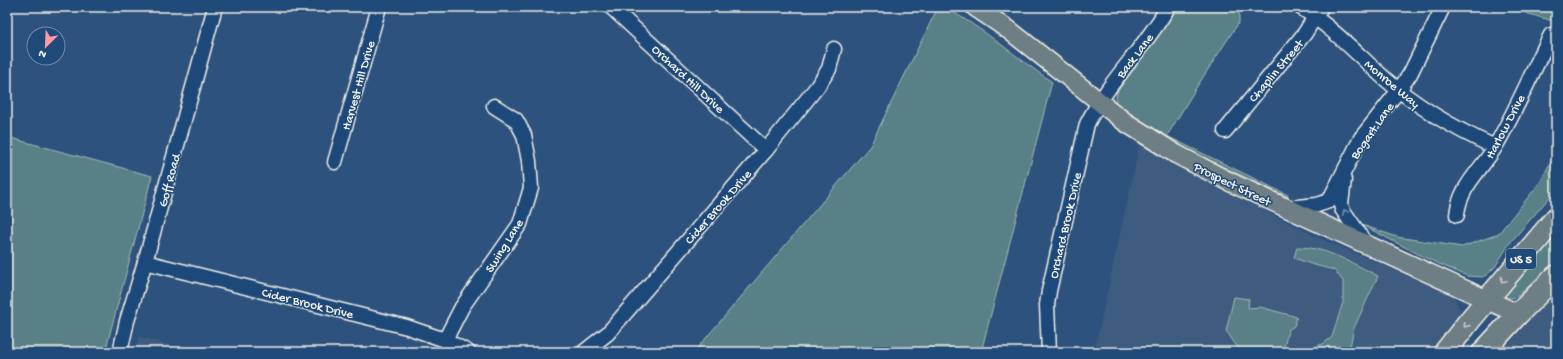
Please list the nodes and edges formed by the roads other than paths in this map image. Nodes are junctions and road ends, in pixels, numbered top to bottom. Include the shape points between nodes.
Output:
1 (215, 7) edge
2 (379, 7) edge
3 (611, 7) edge
4 (975, 7) edge
5 (1168, 7) edge
6 (1300, 7) edge
7 (1443, 7) edge
8 (994, 12) edge
9 (1318, 12) edge
10 (1551, 34) dead end
11 (834, 49) dead end
12 (1399, 90) junction
13 (1099, 102) junction
14 (494, 106) dead end
15 (1225, 131) dead end
16 (1495, 147) junction
17 (766, 150) junction
18 (335, 162) dead end
19 (1345, 169) junction
20 (1287, 208) junction
21 (1457, 215) dead end
22 (1556, 218) edge
23 (1366, 244) junction
24 (145, 262) junction
25 (1556, 276) edge
26 (1487, 300) junction
27 (1518, 314) junction
28 (445, 340) junction
29 (120, 352) edge
30 (468, 352) edge
31 (584, 352) edge
32 (1049, 352) edge
33 (1445, 352) edge
34 (1483, 352) edge

1 - 24 street, Goff Road
2 - 18 street, Harvest Hill Drive
3 - 17 street, Orchard Hill Drive
4 - 8 main road, Prospect Street
5 - 13 street, Back Lane
6 - 9 street, Monroe Way
7 - 12 street, Bogart Lane via 1410,74
8 - 13 main road, Prospect Street
9 - 12 street, Monroe Way via 1342,38
9 - 15 street, Chaplin Street via 1306,33
10 - 16 street, Harlow Drive
11 - 17 street, Cider Brook Drive via 828,69 818,87
12 - 16 street, Monroe Way via 1444,122
12 - 19 street, Bogart Lane via 1361,138
13 - 20 main road, Prospect Street via 1141,134 1170,151
13 - 32 street, Orchard Brook Drive via 1087,124 1049,291
14 - 28 street, Swing Lane via 516,120 524,135 531,188 520,224 462,307
16 - 21 street, Harlow Drive via 1465,189
17 - 31 street, Cider Brook Drive via 608,333
19 - 20 street, Bogart Lane via 1328,201 1317,205
23 -> 19 street, Bogart Lane via 1342,209
20 - 23 main road, Prospect Street
22 -> 26 highway, US 5
23 - 26 main road, Prospect Street
24 - 28 street, Cider Brook Drive via 407,327
24 - 29 street, Goff Road
25 - 27 highway, US 5
26 - 27 main road, Prospect Street
26 -> 33 highway, US 5
27 - 34 highway, US 5
28 - 30 street, Cider Brook Drive

